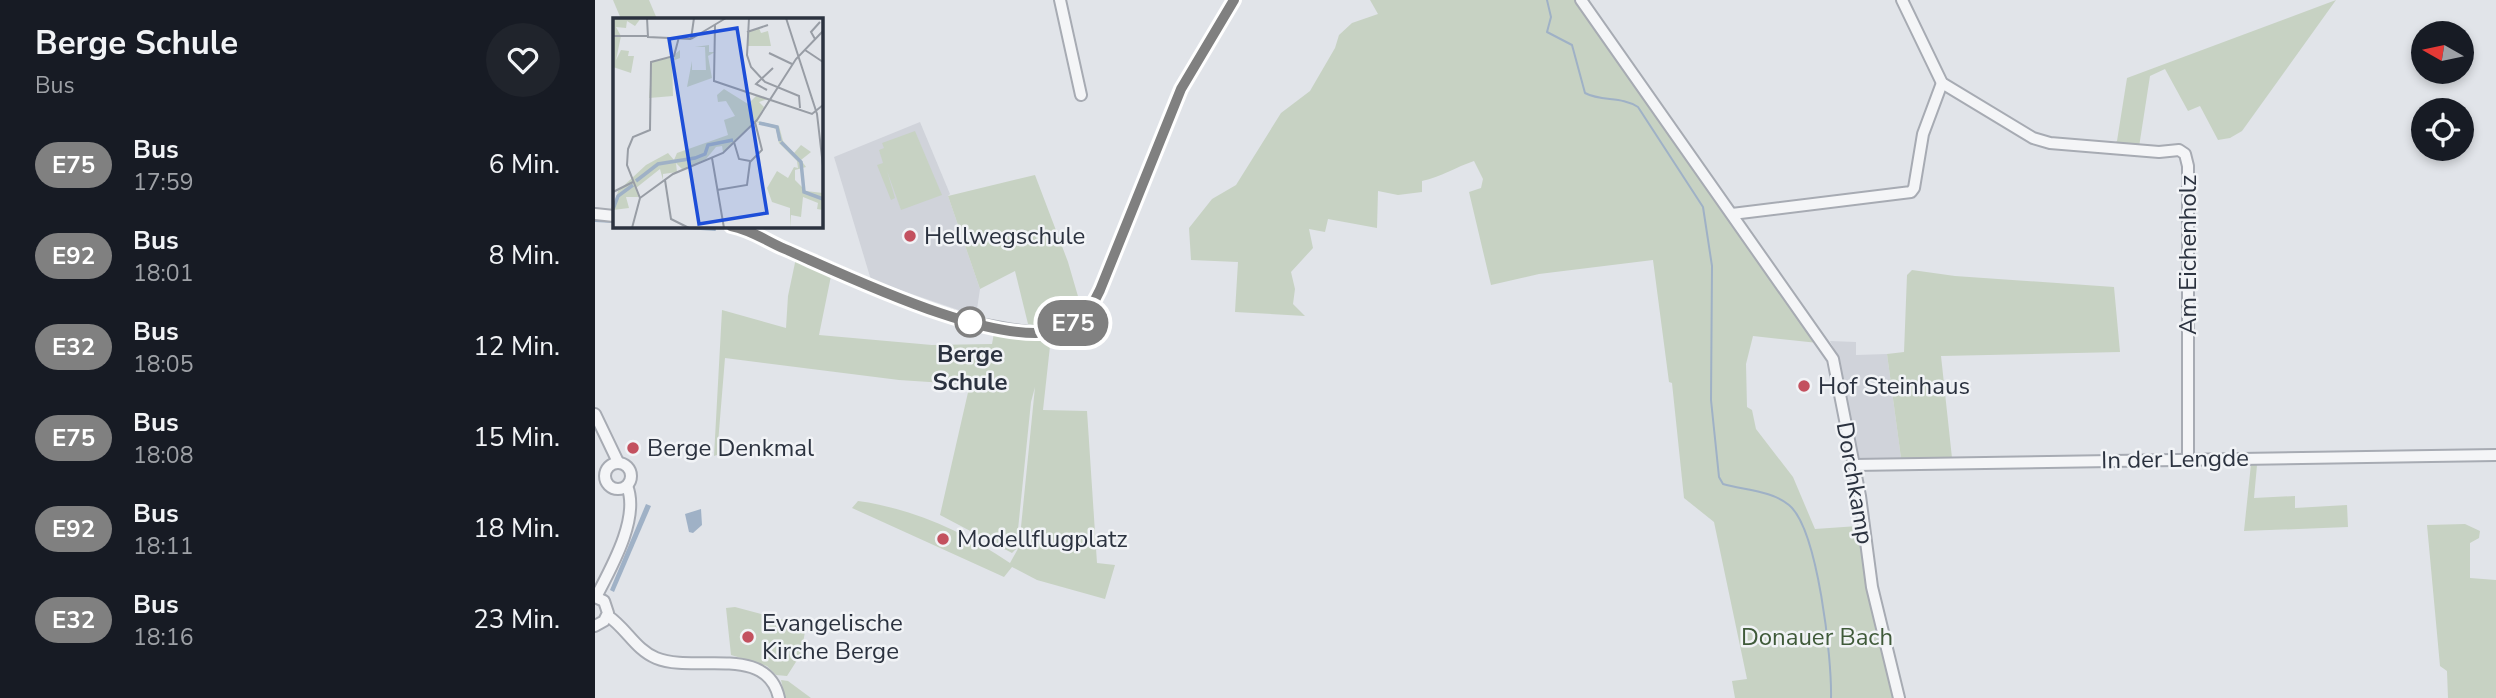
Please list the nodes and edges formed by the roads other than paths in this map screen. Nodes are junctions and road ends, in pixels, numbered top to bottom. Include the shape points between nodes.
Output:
1 (1060, 0) edge
2 (1234, 0) edge
3 (1581, 0) edge
4 (1902, 0) edge
5 (1943, 83) junction
6 (1081, 95) dead end
7 (595, 214) edge
8 (1732, 214) junction
9 (613, 216) edge
10 (738, 228) edge
11 (595, 414) edge
12 (2496, 455) edge
13 (2188, 459) junction
14 (618, 462) junction
15 (1854, 465) junction
16 (600, 471) edge
17 (627, 486) junction
18 (596, 597) edge
19 (608, 617) junction
20 (595, 626) edge
21 (779, 698) edge
22 (1899, 698) edge

1 - 6 street
2 - 10 street via 1177,99 1100,290 1089,311 1069,326 1031,332 954,318
3 - 8 street, Dorchkamp
4 - 5 street
5 - 8 street via 1923,134 1911,192
5 - 13 street, Am Eichenholz via 2040,141 2185,154
7 - 9 street
8 - 15 street, Dorchkamp via 1833,359
11 - 14 street
12 - 13 street, In der Lengde
13 - 15 street, In der Lengde
14 - 16 street
14 - 17 street via 630,471
15 - 22 street, Dorchkamp via 1872,587
16 - 17 street via 611,487
17 - 18 street via 628,519
18 - 19 street via 606,605
19 - 20 street
19 - 21 street via 659,659 738,665 763,672

